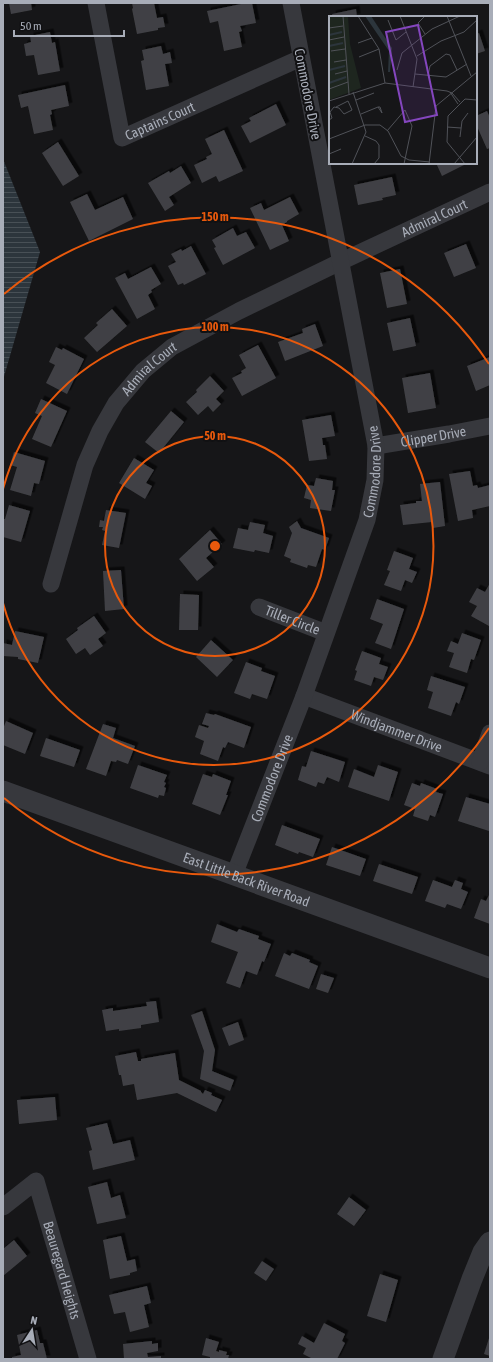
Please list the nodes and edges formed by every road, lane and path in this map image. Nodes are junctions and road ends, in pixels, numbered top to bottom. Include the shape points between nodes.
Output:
1 (96, 3) edge
2 (291, 3) edge
3 (301, 58) junction
4 (490, 192) edge
5 (340, 262) junction
6 (490, 426) edge
7 (376, 446) junction
8 (51, 584) dead end
9 (259, 608) dead end
10 (326, 633) junction
11 (304, 696) junction
12 (490, 733) edge
13 (485, 764) edge
14 (3, 791) edge
15 (234, 875) junction
16 (490, 968) edge
17 (3, 1207) edge
18 (490, 1242) edge
19 (88, 1359) edge
20 (443, 1359) edge

1 - 3 street, Captains Court via 122,138
2 - 3 street, Commodore Drive
3 - 5 street, Commodore Drive
4 - 5 street, Admiral Court
5 - 7 street, Commodore Drive
5 - 8 street, Admiral Court via 172,346 143,371 116,402 85,465
6 - 7 street, Clipper Drive
7 - 10 street, Commodore Drive via 375,480 367,520
9 - 10 street, Tiller Circle
10 - 11 street, Commodore Drive
11 - 13 street, Windjammer Drive
11 - 15 street, Commodore Drive
12 - 13 street
14 - 15 street, East Little Back River Road
15 - 16 street, East Little Back River Road
17 - 19 street, Beauregard Heights via 36,1181
18 - 20 street via 483,1252

